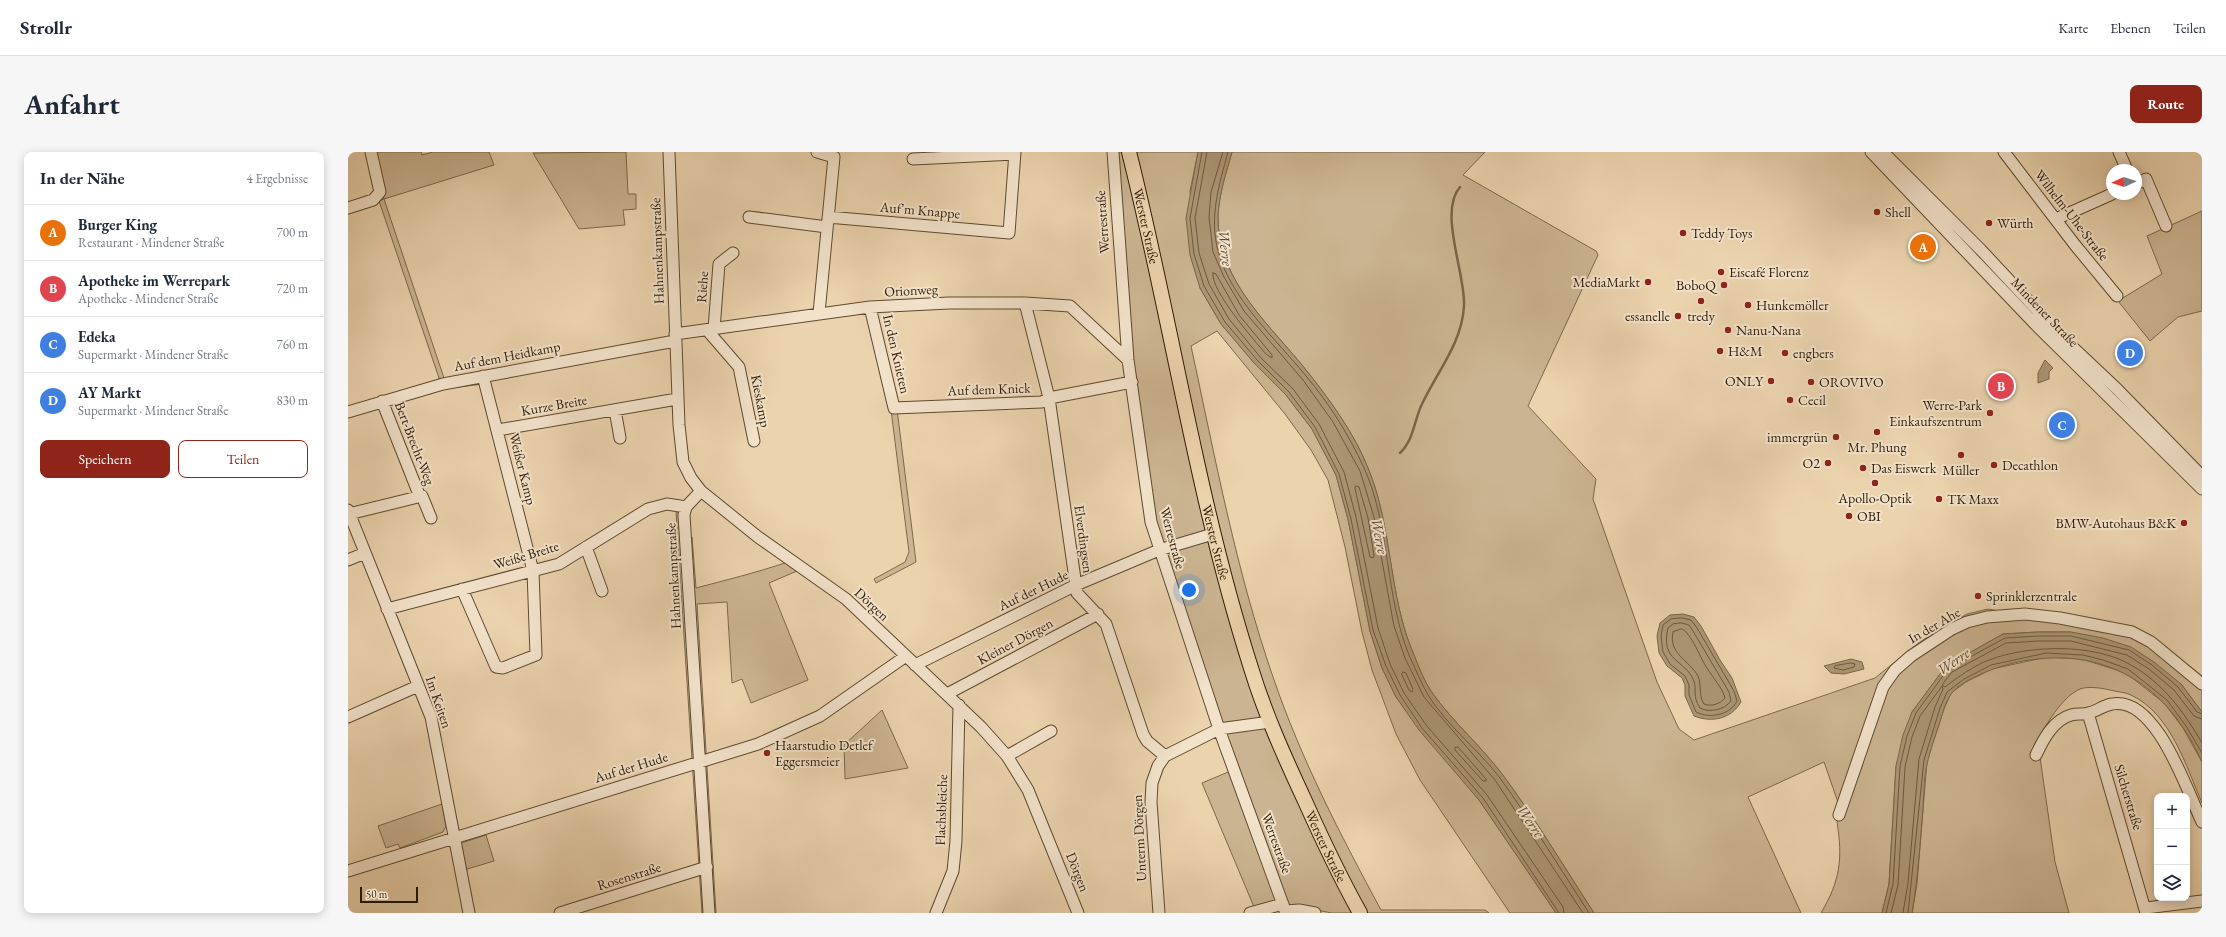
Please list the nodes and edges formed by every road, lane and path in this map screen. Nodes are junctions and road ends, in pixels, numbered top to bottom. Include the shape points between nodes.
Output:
1 (371, 152) edge
2 (669, 152) edge
3 (817, 152) edge
4 (1113, 152) edge
5 (1129, 152) edge
6 (1871, 152) edge
7 (1883, 152) edge
8 (2004, 152) edge
9 (2119, 152) edge
10 (1015, 153) edge
11 (913, 159) dead end
12 (2124, 164) edge
13 (2142, 181) edge
14 (2106, 197) edge
15 (348, 208) edge
16 (749, 217) dead end
17 (2056, 219) junction
18 (827, 222) junction
19 (2166, 226) dead end
20 (733, 253) dead end
21 (2117, 296) dead end
22 (1024, 303) junction
23 (870, 307) junction
24 (819, 313) junction
25 (711, 330) junction
26 (675, 338) junction
27 (1128, 360) junction
28 (483, 376) junction
29 (1132, 382) junction
30 (1049, 398) junction
31 (677, 399) junction
32 (382, 401) junction
33 (894, 408) joint
34 (615, 410) junction
35 (348, 412) edge
36 (498, 430) junction
37 (620, 438) dead end
38 (754, 441) dead end
39 (2202, 476) edge
40 (2202, 489) edge
41 (701, 491) junction
42 (420, 497) junction
43 (686, 507) junction
44 (349, 512) edge
45 (431, 518) dead end
46 (1213, 534) junction
47 (586, 547) junction
48 (1160, 550) junction
49 (365, 553) junction
50 (348, 560) edge
51 (533, 571) junction
52 (1076, 585) junction
53 (462, 589) junction
54 (602, 592) dead end
55 (387, 609) junction
56 (1098, 614) junction
57 (906, 656) junction
58 (915, 666) junction
59 (2202, 684) edge
60 (418, 686) junction
61 (947, 694) junction
62 (959, 705) junction
63 (2088, 713) junction
64 (348, 716) edge
65 (1270, 722) junction
66 (1219, 729) junction
67 (1052, 731) dead end
68 (2036, 755) dead end
69 (1007, 756) junction
70 (1165, 756) junction
71 (699, 762) junction
72 (1840, 815) dead end
73 (2202, 822) edge
74 (455, 838) junction
75 (706, 867) junction
76 (348, 870) edge
77 (2202, 901) edge
78 (1285, 909) edge
79 (2146, 910) edge
80 (469, 913) edge
81 (560, 913) edge
82 (710, 913) edge
83 (936, 913) edge
84 (1078, 913) edge
85 (1159, 913) edge
86 (1250, 913) edge
87 (1315, 913) edge
88 (1360, 913) edge

1 - 15 street via 380,192 373,200
2 - 26 street, Hahnenkampstraße
3 - 18 street via 834,157
4 - 27 street, Werrestraße
5 - 46 main road, Werster Straße
6 - 40 street, Mindener Straße via 2036,325
7 - 39 street, Mindener Straße via 2060,335
8 - 17 street, Wilhelm-Uhe-Straße
9 - 12 street
10 - 11 street
10 - 18 street, Auf'm Knappe via 1009,233
13 - 19 street via 2146,179
14 - 17 street
16 - 18 street, Auf'm Knappe
17 - 21 street, Wilhelm-Uhe-Straße
18 - 24 street
20 - 25 street, Riehe via 719,264
22 - 23 street, Orionweg
22 - 27 street, Orionweg via 1070,306
22 - 30 street, Elverdingsen
23 - 24 street, Orionweg
23 - 33 street, In den Knieten
24 - 25 street, Orionweg
25 - 26 street, Orionweg
25 - 38 street, Kieskamp via 739,367
26 - 28 street, Auf dem Heidkamp
26 - 31 street, Hahnenkampstraße
27 - 29 street, Werrestraße
28 - 32 street, Auf dem Heidkamp
28 - 36 street, Weißer Kamp
29 - 30 street, Auf dem Knick
29 - 48 street, Werrestraße via 1151,522
30 - 33 street, Auf dem Knick via 1042,402
30 - 52 street, Elverdingsen
31 - 34 street, Kurze Breite
31 - 41 street, Hahnenkampstraße via 683,462
32 - 35 street, Auf dem Heidkamp
32 - 42 street, Bert-Brecht-Weg
34 - 36 street, Kurze Breite
34 - 37 street
36 - 51 street, Weißer Kamp
41 - 43 street, Hahnenkampstraße
41 - 57 street, Dörgen via 758,537 846,599
42 - 44 street, Bert-Brecht-Weg
42 - 45 street, Bert-Brecht-Weg via 422,496
43 - 47 street, Weiße Breite via 658,504
43 - 71 street, Hahnenkampstraße via 684,515
44 - 49 street, Im Keiten
46 - 48 street, Auf der Hude
46 - 65 main road, Werster Straße via 1238,628
47 - 51 street, Weiße Breite via 559,564
47 - 54 street
48 - 52 street, Auf der Hude
48 - 66 street, Werrestraße
49 - 50 street
49 - 55 street, Im Keiten
51 - 53 street, Weiße Breite
51 - 53 street, Weißer Kamp via 536,655 503,668 496,667 491,660
52 - 56 street, Elverdingsen via 1077,593
52 - 58 street, Auf der Hude
53 - 55 street, Weiße Breite
55 - 60 street, Im Keiten
56 - 61 street, Kleiner Dörgen
56 - 70 street, Elverdingsen via 1106,624 1143,734 1147,741
57 - 58 street, Dörgen
57 - 71 street, Auf der Hude via 820,716 758,744
58 - 61 street, Dörgen
59 - 72 street, In der Ahe via 2151,642 2132,632 2025,614 1987,617 1967,622 1911,656 1895,670 1883,687
60 - 64 street
60 - 74 street, Im Keiten via 431,717
61 - 62 street, Dörgen
62 - 69 street, Dörgen
62 - 83 street, Flachsbleiche via 953,871
63 - 68 street via 2070,715 2052,728
63 - 73 street via 2112,704 2122,704 2141,712 2167,746
63 - 79 street, Silcherstraße
65 - 66 street
65 - 88 main road, Werster Straße via 1318,829
66 - 70 street
66 - 78 street, Werrestraße
67 - 69 street
69 - 84 street, Dörgen via 1028,790
70 - 85 street, Unterm Dörgen via 1152,783 1151,802
71 - 74 street, Auf der Hude
71 - 75 street, Hahnenkampstraße
74 - 76 street, Auf der Hude
74 - 80 street, Im Keiten
75 - 81 street, Rosenstraße
75 - 82 street, Hahnenkampstraße
77 - 79 street
78 - 86 street
78 - 87 street

